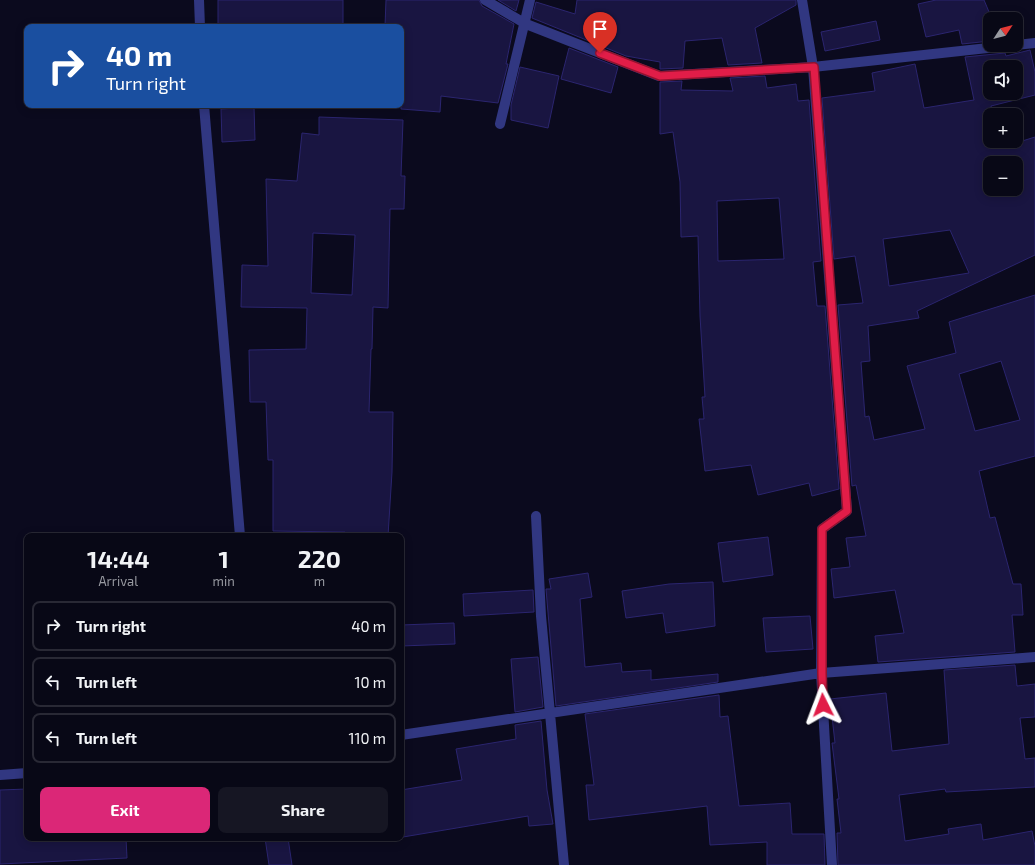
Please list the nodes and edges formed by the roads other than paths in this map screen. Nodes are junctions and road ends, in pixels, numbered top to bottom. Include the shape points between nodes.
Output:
1 (199, 0) edge
2 (485, 0) edge
3 (530, 0) edge
4 (802, 0) edge
5 (200, 24) edge
6 (526, 24) junction
7 (1035, 43) edge
8 (814, 67) junction
9 (204, 108) edge
10 (500, 124) dead end
11 (536, 516) dead end
12 (240, 533) edge
13 (1035, 657) edge
14 (822, 673) junction
15 (551, 714) junction
16 (404, 735) edge
17 (24, 773) edge
18 (0, 775) edge
19 (564, 865) edge
20 (832, 865) edge

1 - 5 street
2 - 6 street
3 - 6 street
4 - 8 street
6 - 8 street via 660,76
6 - 10 street
7 - 8 street
8 - 14 street via 847,511 822,529
9 - 12 street
11 - 15 street via 541,616
13 - 14 street
14 - 15 street
14 - 20 street
15 - 16 street
15 - 19 street
17 - 18 street

